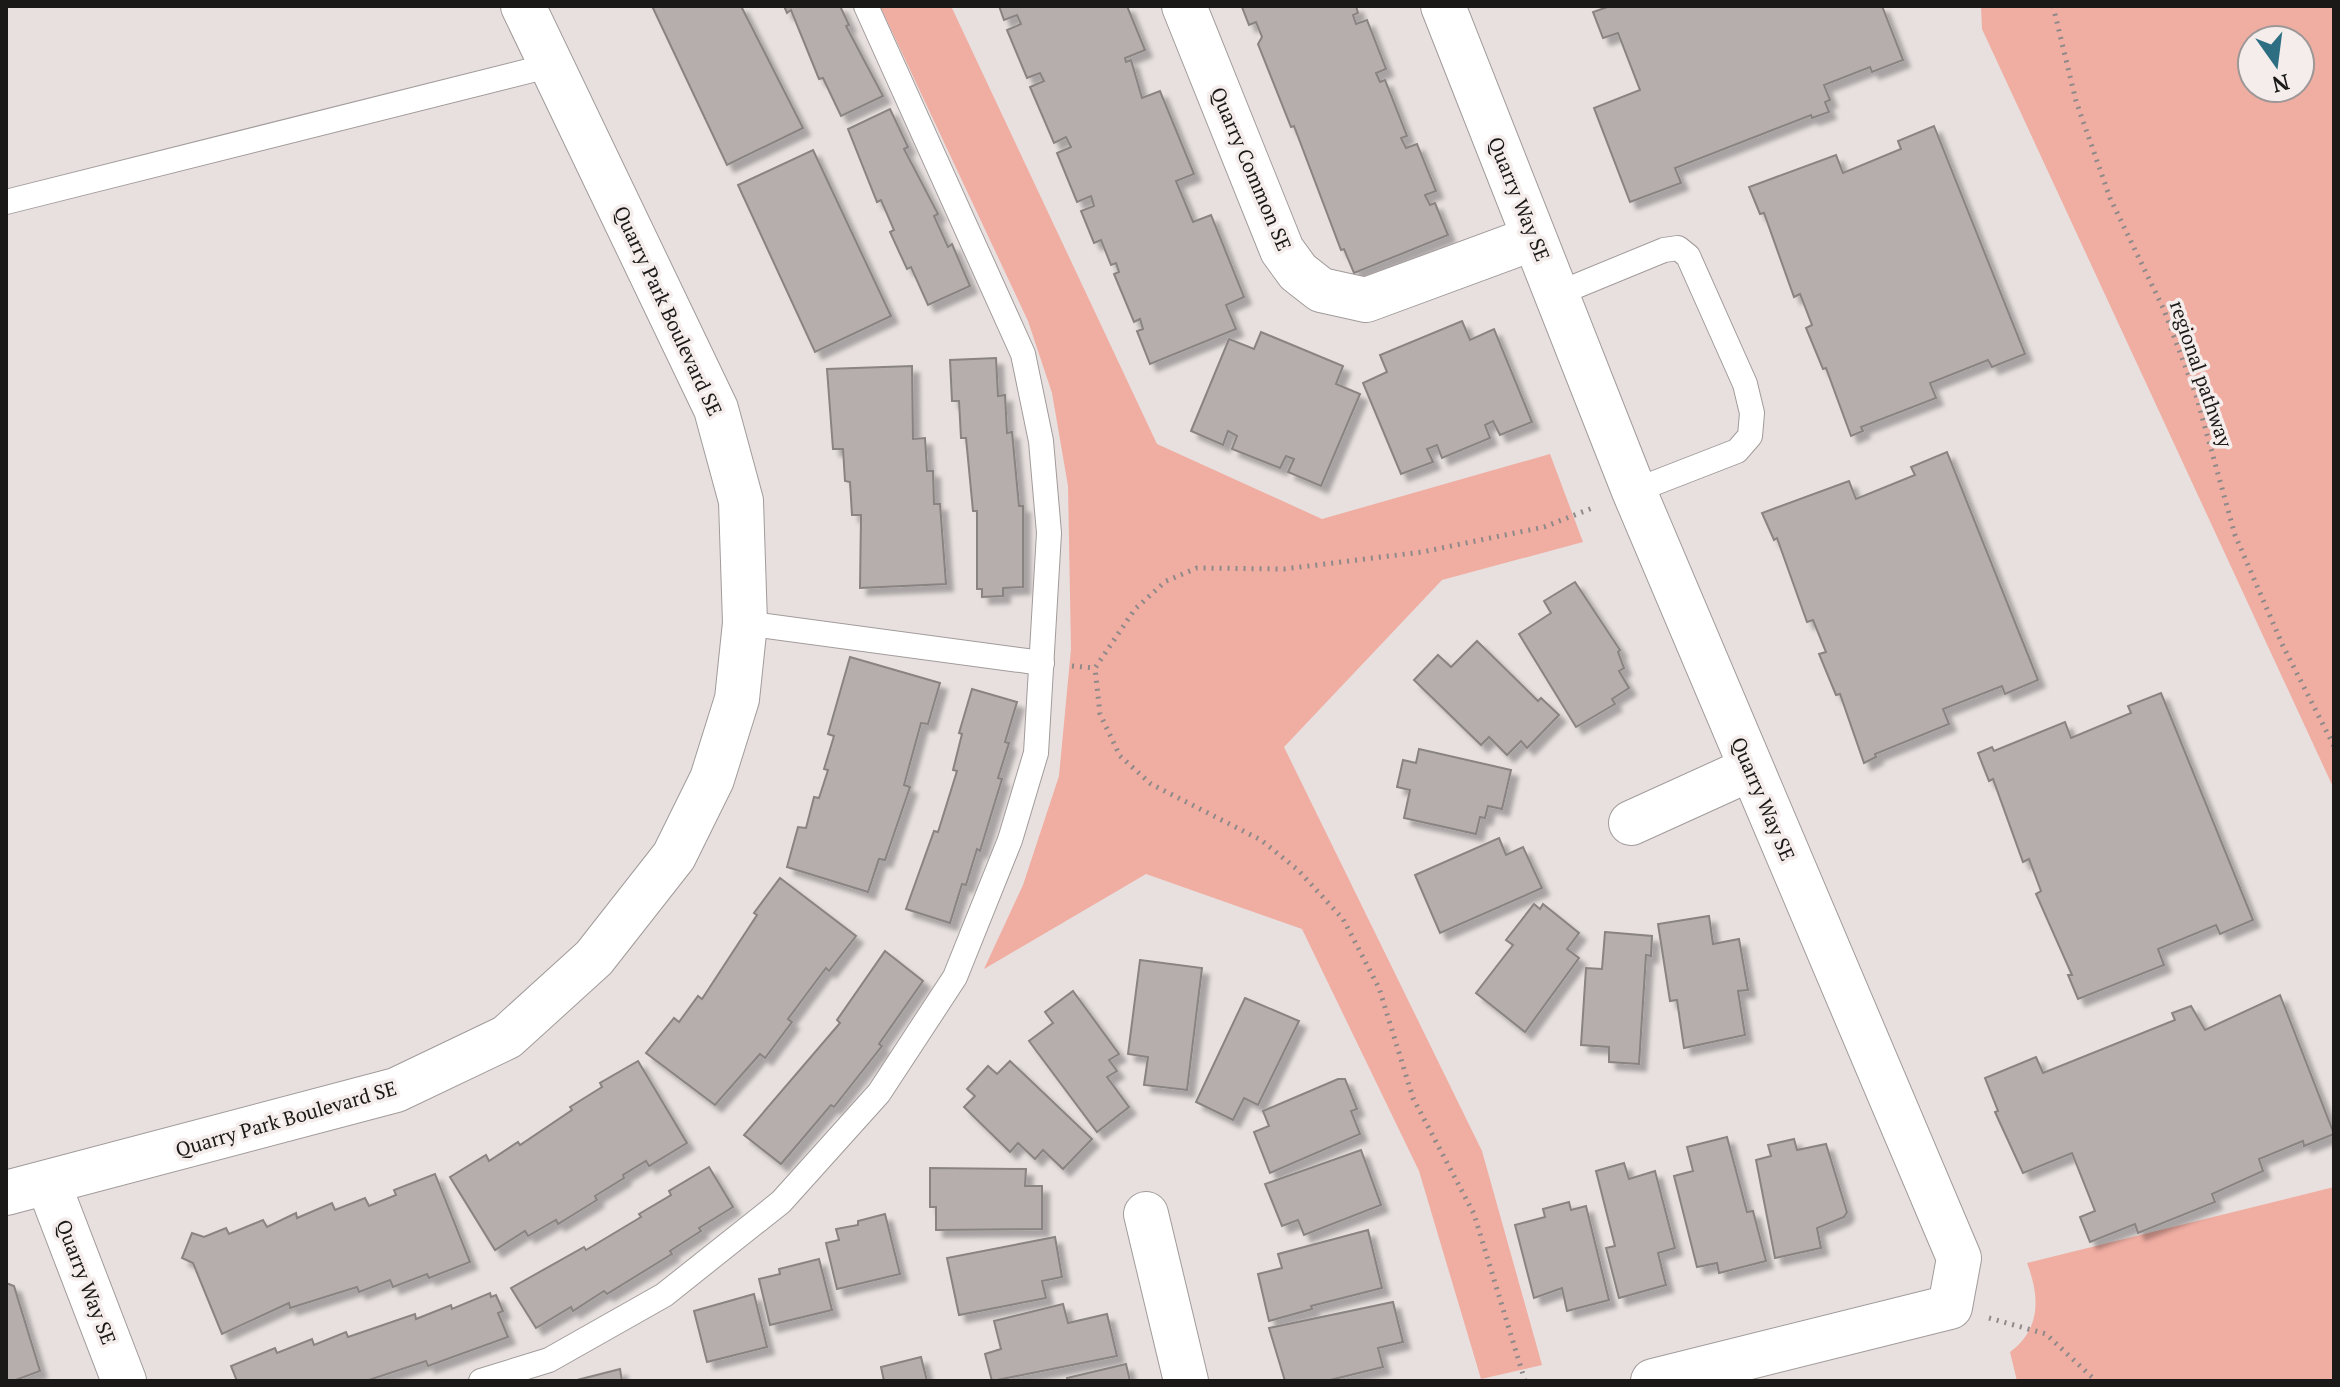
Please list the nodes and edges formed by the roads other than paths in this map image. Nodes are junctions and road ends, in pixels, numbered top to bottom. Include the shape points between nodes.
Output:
1 (523, 6) edge
2 (866, 6) edge
3 (1184, 6) edge
4 (1443, 6) edge
5 (552, 65) junction
6 (6, 202) edge
7 (1534, 238) junction
8 (1557, 294) junction
9 (1634, 491) junction
10 (745, 623) junction
11 (1042, 663) junction
12 (1750, 769) junction
13 (1631, 823) dead end
14 (48, 1183) junction
15 (6, 1193) edge
16 (1146, 1214) dead end
17 (124, 1381) edge
18 (481, 1381) edge
19 (1186, 1381) edge
20 (1653, 1381) edge

1 - 5 street, Quarry Park Boulevard SE
2 - 11 lane via 1023,354 1041,441 1049,533
3 - 7 street, Quarry Common SE via 1282,250 1321,290 1366,300
4 - 7 street, Quarry Way SE
5 - 6 lane
5 - 10 street, Quarry Park Boulevard SE via 716,409 741,501
7 - 8 street, Quarry Way SE
8 - 9 street, Quarry Way SE
8 - 9 lane via 1678,248 1688,256 1745,384 1752,413 1750,436 1737,451
9 - 12 street, Quarry Way SE
10 - 11 lane
10 - 14 street, Quarry Park Boulevard SE via 737,699 712,779 674,856 594,958 507,1037 396,1090
11 - 18 lane via 1036,753 1010,840 955,977 879,1093 781,1202 664,1295 549,1360
12 - 13 street
12 - 20 street, Quarry Way SE via 1959,1258 1950,1307
14 - 15 street, Quarry Park Boulevard SE
14 - 17 street, Quarry Way SE
16 - 19 street

